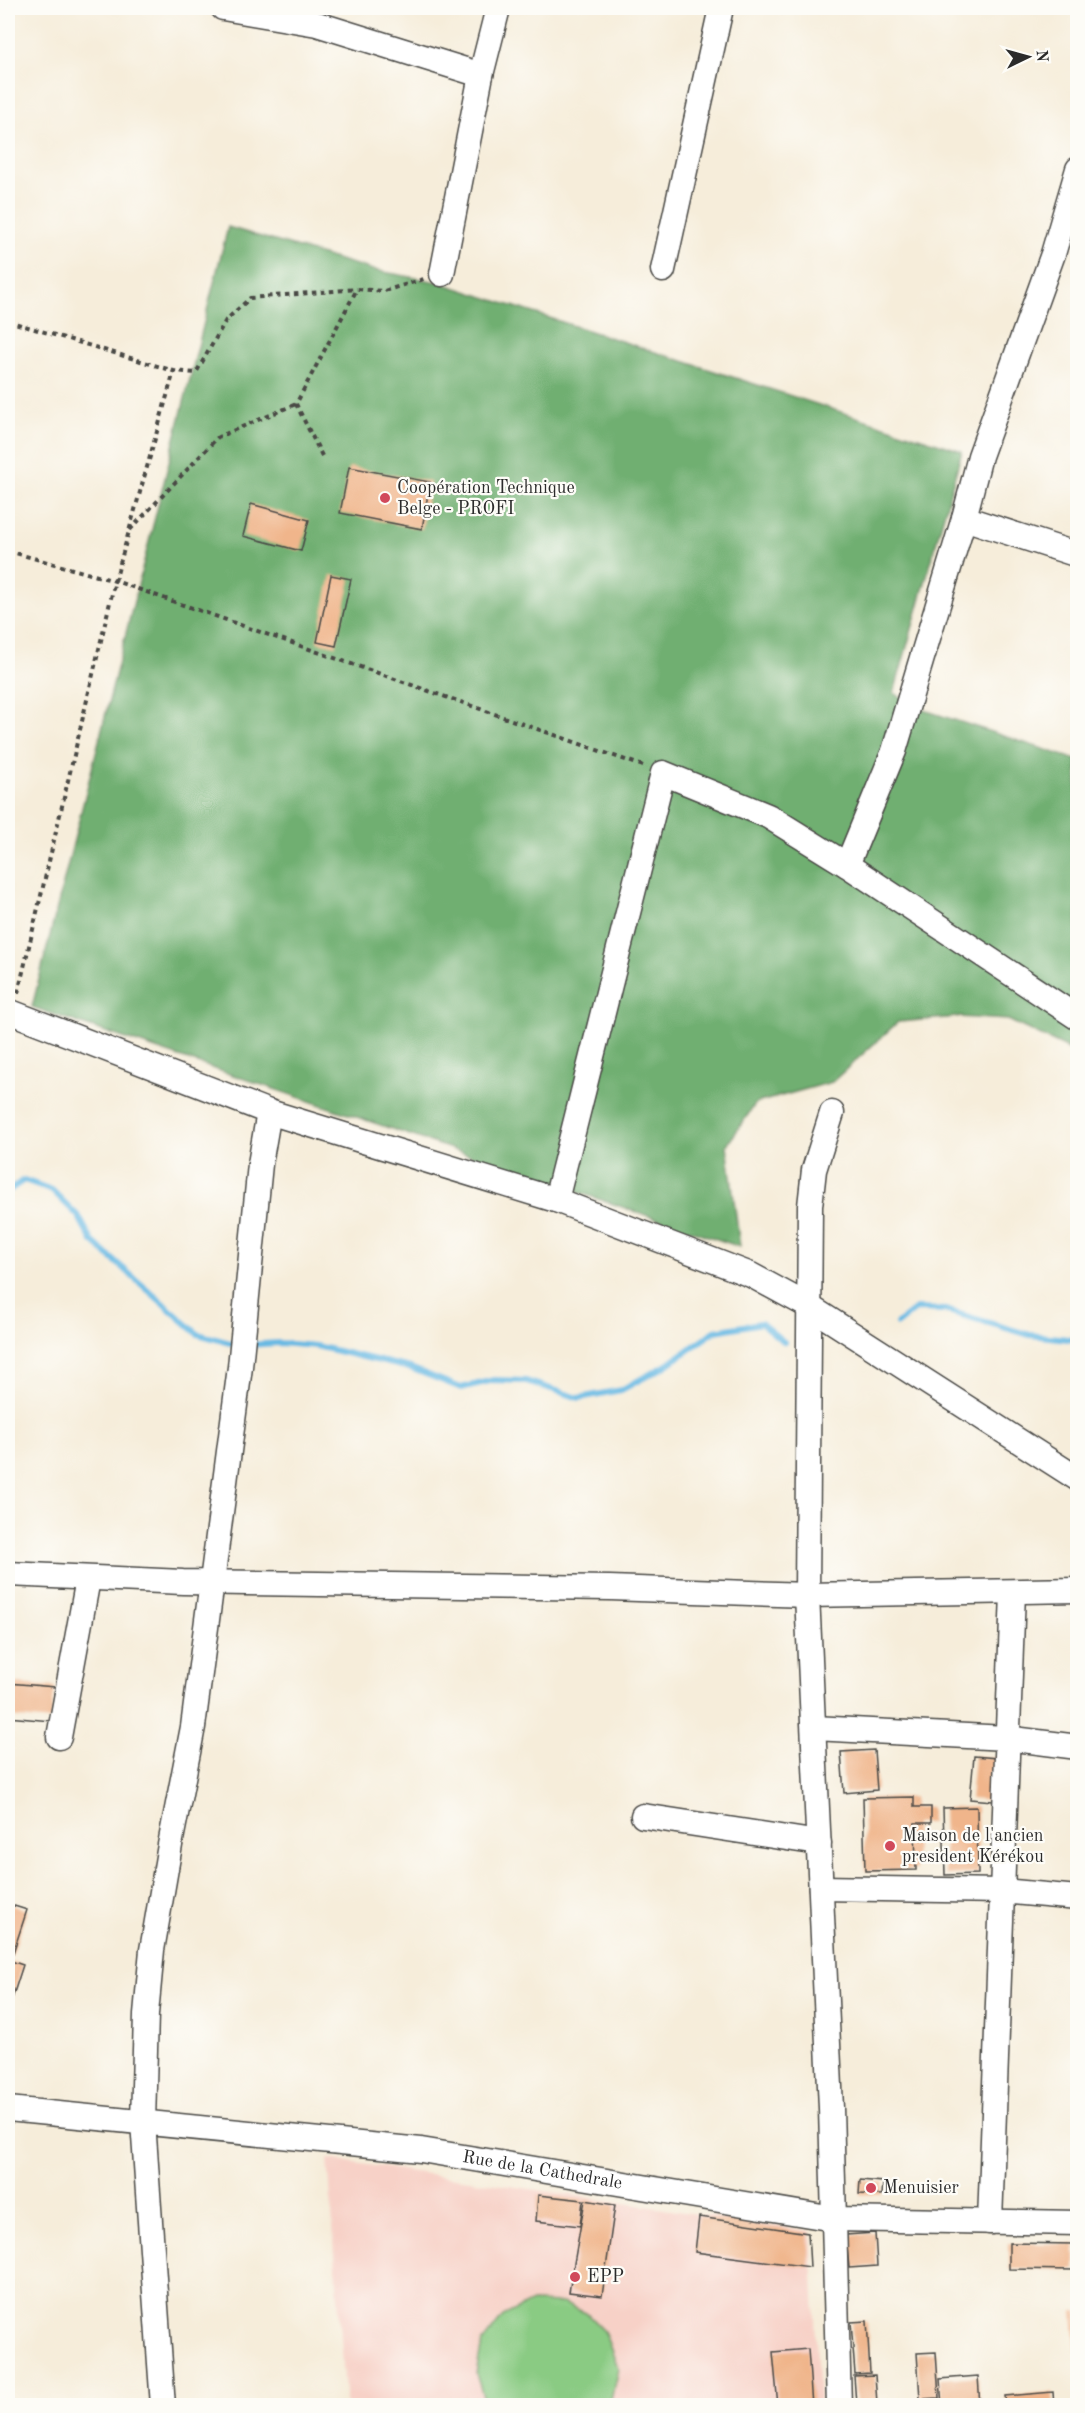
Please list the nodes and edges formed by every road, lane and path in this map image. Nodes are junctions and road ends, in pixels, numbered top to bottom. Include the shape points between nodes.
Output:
1 (224, 8) edge
2 (498, 8) edge
3 (721, 8) edge
4 (481, 75) junction
5 (1077, 170) edge
6 (663, 270) dead end
7 (442, 274) joint
8 (357, 289) junction
9 (8, 321) edge
10 (174, 371) junction
11 (296, 404) junction
12 (322, 456) dead end
13 (964, 518) junction
14 (128, 532) junction
15 (8, 551) edge
16 (1077, 555) edge
17 (114, 581) junction
18 (663, 773) junction
19 (846, 865) junction
20 (10, 1012) edge
21 (1077, 1018) edge
22 (269, 1112) junction
23 (832, 1113) dead end
24 (556, 1200) junction
25 (810, 1307) junction
26 (1077, 1479) edge
27 (8, 1574) edge
28 (88, 1579) junction
29 (211, 1583) junction
30 (1077, 1590) edge
31 (1013, 1592) junction
32 (807, 1595) junction
33 (814, 1728) junction
34 (59, 1737) dead end
35 (1006, 1738) junction
36 (1077, 1747) edge
37 (643, 1816) dead end
38 (819, 1843) junction
39 (821, 1888) junction
40 (1002, 1891) junction
41 (1077, 1898) edge
42 (8, 2109) edge
43 (143, 2122) junction
44 (834, 2219) junction
45 (990, 2222) junction
46 (1077, 2223) edge
47 (163, 2406) edge
48 (839, 2406) edge

1 - 4 street via 317,24
2 - 4 street
3 - 6 street
4 - 7 street
5 - 13 street via 1053,255 980,456
7 - 8 path via 384,291
8 - 10 path via 250,298 226,320 196,373
8 - 11 path
9 - 10 path
10 - 14 path
11 - 12 path
11 - 14 path via 218,437
13 - 16 street
13 - 19 street via 894,751
14 - 17 path
15 - 17 path
17 - 18 path
17 - 20 path
18 - 19 street via 768,816
18 - 24 street
19 - 21 street
20 - 22 street
22 - 24 street
22 - 29 street
23 - 25 street via 813,1170
24 - 25 street via 751,1275
25 - 26 street
25 - 32 street
27 - 28 street
28 - 29 street
28 - 34 street
29 - 32 street via 610,1588
29 - 43 street via 193,1727 152,1950
30 - 31 street
31 - 32 street
31 - 35 street
32 - 33 street
33 - 35 street
33 - 38 street
35 - 36 street
35 - 40 street
37 - 38 street
38 - 39 street
39 - 40 street
39 - 44 street
40 - 41 street
40 - 45 street
42 - 43 street, Rue de la Cathedrale
43 - 44 street, Rue de la Cathedrale via 421,2150
43 - 47 street
44 - 45 street, Rue de la Cathedrale
44 - 48 street
45 - 46 street, Rue de la Cathedrale

